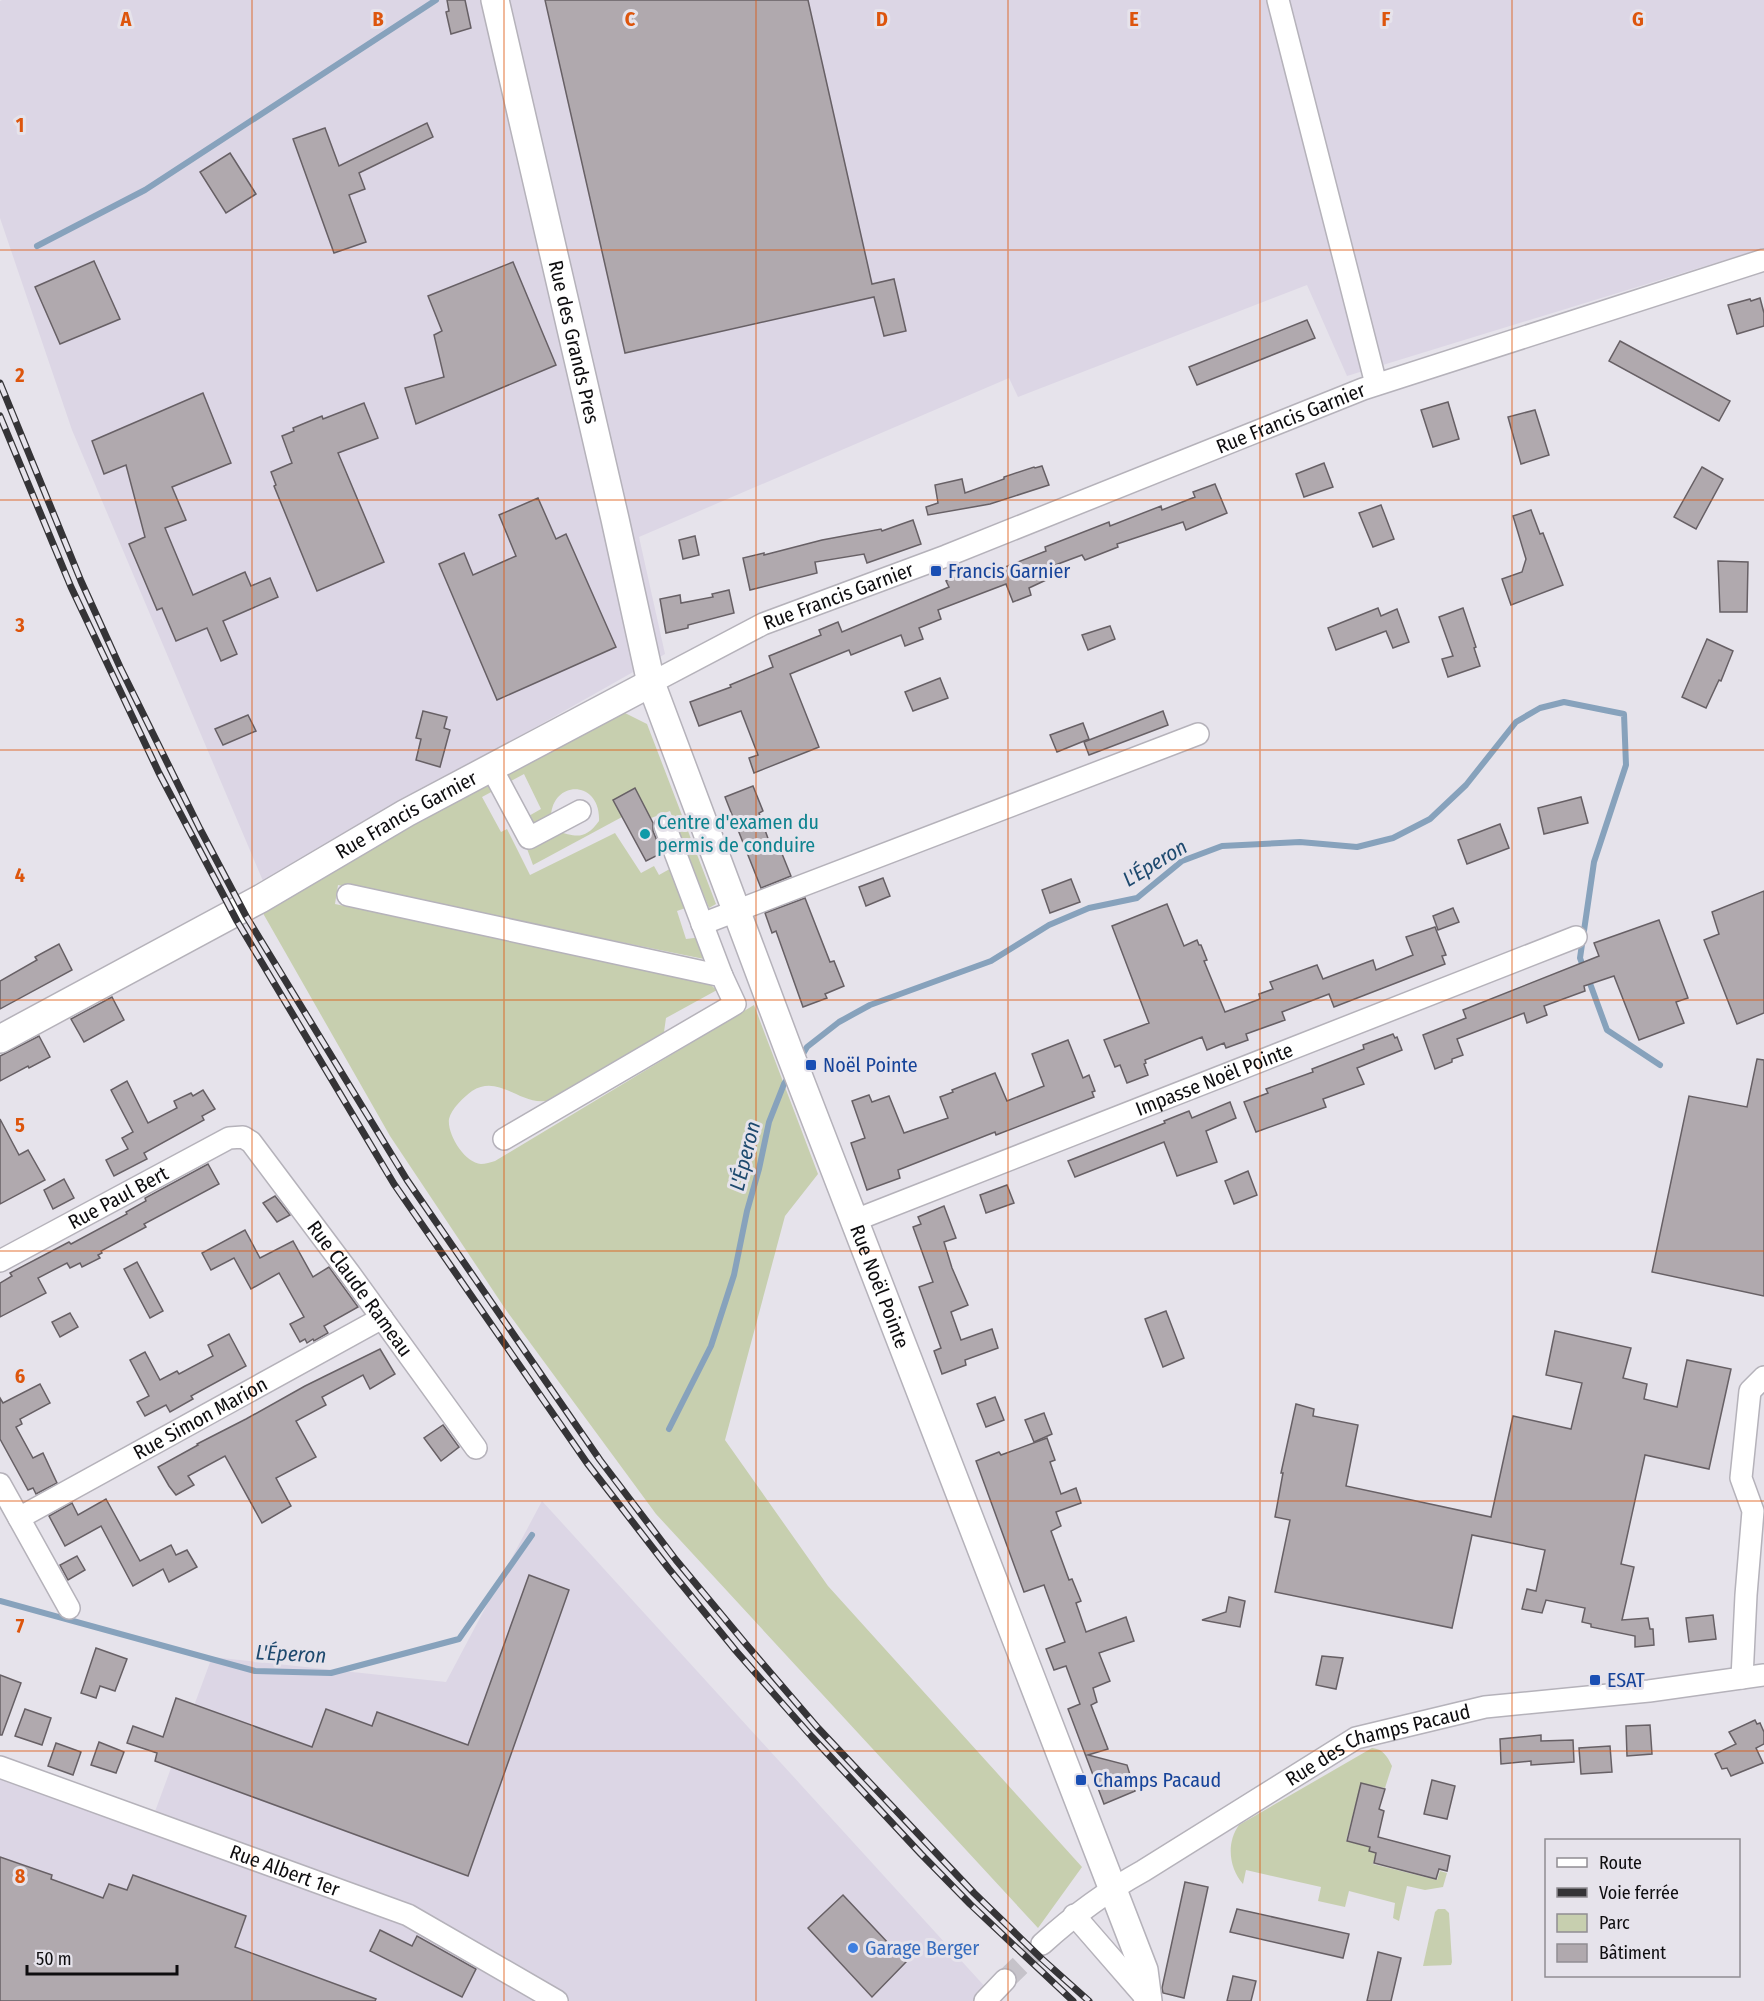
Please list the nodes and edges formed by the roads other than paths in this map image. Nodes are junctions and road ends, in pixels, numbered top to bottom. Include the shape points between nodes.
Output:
1 (495, 0) edge
2 (1278, 0) edge
3 (1764, 260) edge
4 (1376, 384) junction
5 (651, 683) junction
6 (1197, 734) dead end
7 (491, 767) junction
8 (580, 811) dead end
9 (664, 826) dead end
10 (348, 895) dead end
11 (736, 913) junction
12 (702, 924) junction
13 (1576, 937) dead end
14 (722, 976) junction
15 (0, 1039) edge
16 (237, 1136) joint
17 (504, 1138) dead end
18 (853, 1221) junction
19 (0, 1262) edge
20 (382, 1318) junction
21 (1764, 1377) edge
22 (476, 1448) dead end
23 (0, 1484) edge
24 (19, 1518) junction
25 (69, 1608) dead end
26 (1764, 1675) edge
27 (1742, 1678) junction
28 (0, 1767) edge
29 (1112, 1888) junction
30 (1074, 1915) junction
31 (1042, 1944) tunnel mouth
32 (1005, 1980) tunnel mouth
33 (1147, 2000) edge
34 (557, 2001) edge
35 (985, 2001) edge

1 - 5 street, Rue des Grands Pres
2 - 4 street
3 - 4 street, Rue Francis Garnier
4 - 5 street, Rue Francis Garnier via 946,556 763,624
5 - 7 street, Rue Francis Garnier
5 - 11 street, Rue Noël Pointe
6 - 11 street
7 - 8 street via 529,838
7 - 15 street, Rue Francis Garnier via 260,899
9 - 12 street
10 - 14 street
11 - 12 street
11 - 18 street, Rue Noël Pointe
12 - 14 street
13 - 18 street, Impasse Noël Pointe
14 - 17 street via 735,1004
16 - 19 street, Rue Paul Bert
16 - 20 street, Rue Claude Rameau via 251,1142
18 - 29 street, Rue Noël Pointe
20 - 22 street, Rue Claude Rameau
20 - 24 street, Rue Simon Marion
21 - 27 street via 1750,1391 1741,1478 1753,1511
23 - 24 street
24 - 25 street
26 - 27 street, Rue des Champs Pacaud
27 - 29 street, Rue des Champs Pacaud via 1485,1707 1356,1738
28 - 34 street, Rue Albert 1er via 408,1915
29 - 30 street, Rue des Champs Pacaud
29 - 33 street, Rue Noël Pointe via 1144,1970
30 - 31 street, Rue des Champs Pacaud
30 - 33 street
32 - 35 street

